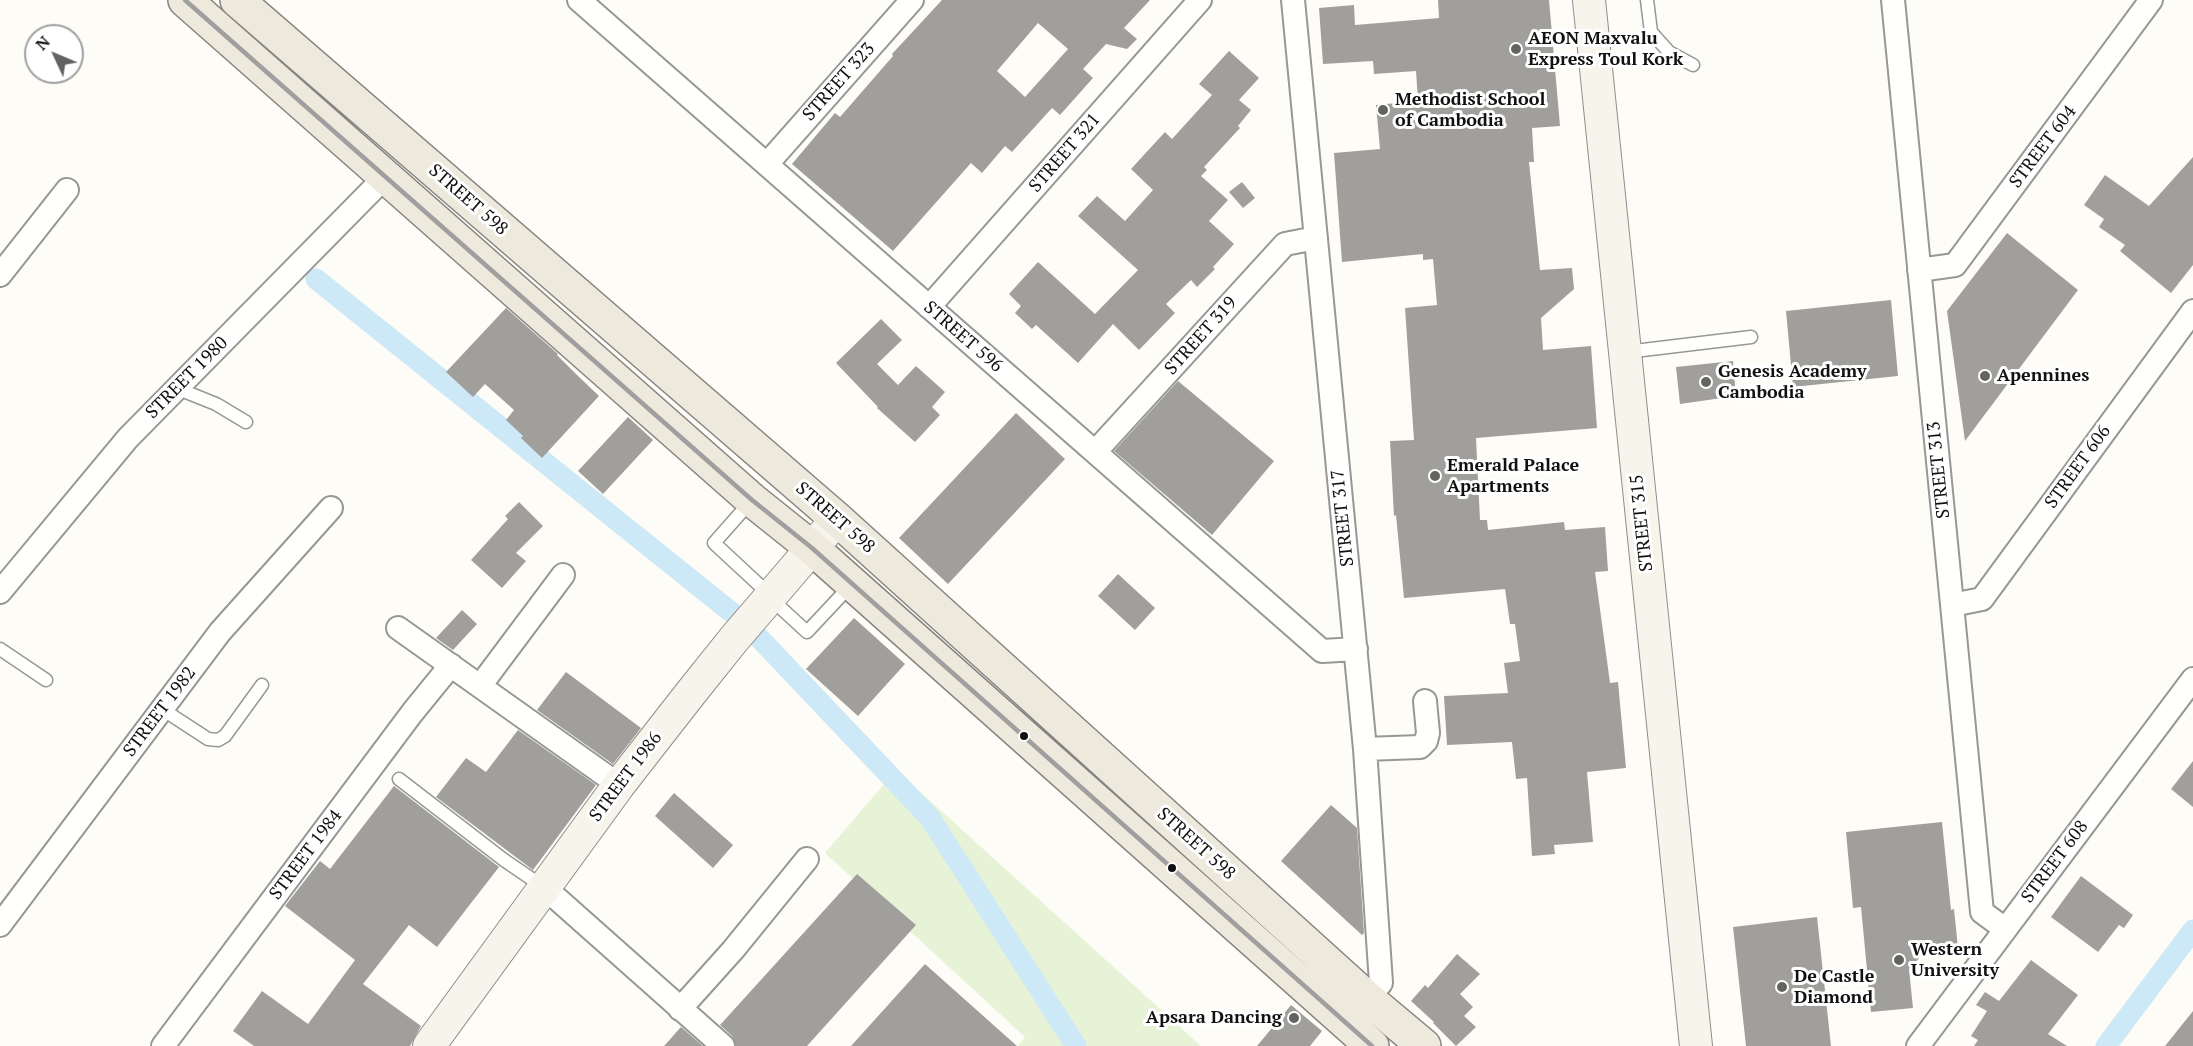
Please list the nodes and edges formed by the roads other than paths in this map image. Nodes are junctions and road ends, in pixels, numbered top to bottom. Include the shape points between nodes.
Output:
1 (185, 0) edge
2 (579, 0) edge
3 (912, 0) edge
4 (1200, 0) edge
5 (1293, 0) edge
6 (1589, 0) edge
7 (1647, 0) edge
8 (1893, 0) edge
9 (2151, 0) edge
10 (245, 2) edge
11 (222, 33) junction
12 (1693, 65) dead end
13 (766, 164) junction
14 (386, 176) junction
15 (67, 190) dead end
16 (1316, 238) junction
17 (1919, 270) junction
18 (0, 275) edge
19 (929, 307) junction
20 (2193, 311) edge
21 (1751, 337) dead end
22 (1625, 352) junction
23 (176, 388) junction
24 (246, 422) dead end
25 (1095, 452) junction
26 (752, 500) junction
27 (331, 508) dead end
28 (837, 519) junction
29 (812, 548) junction
30 (563, 575) dead end
31 (852, 584) junction
32 (0, 592) edge
33 (766, 601) junction
34 (1952, 605) junction
35 (398, 628) dead end
36 (0, 649) edge
37 (1356, 649) junction
38 (996, 663) junction
39 (451, 665) junction
40 (2193, 679) edge
41 (46, 680) dead end
42 (262, 685) dead end
43 (480, 686) junction
44 (970, 689) junction
45 (1425, 701) dead end
46 (162, 709) junction
47 (1365, 749) junction
48 (399, 779) dead end
49 (619, 785) junction
50 (807, 859) dead end
51 (545, 888) junction
52 (0, 925) edge
53 (2005, 929) junction
54 (1368, 999) junction
55 (680, 1009) junction
56 (1346, 1024) junction
57 (437, 1043) edge
58 (163, 1046) edge
59 (723, 1046) edge
60 (1372, 1046) edge
61 (1424, 1046) edge
62 (1696, 1046) edge
63 (1918, 1046) edge

1 - 11 main road, STREET 598
2 - 13 street, STREET 596
3 - 13 street, STREET 323
4 - 19 street, STREET 321
5 - 16 street, STREET 317
6 - 22 street, STREET 315
7 - 12 lane via 1651,32 1669,52
8 - 17 street, STREET 313
9 - 17 street, STREET 604 via 1955,265
10 - 11 street
10 - 28 main road, STREET 598
11 - 14 main road, STREET 598
13 - 19 street, STREET 596
14 - 23 street, STREET 1980
14 - 26 main road, STREET 598
15 - 18 street
16 - 25 street, STREET 319 via 1285,244
16 - 37 street, STREET 317
17 - 34 street, STREET 313
19 - 25 street, STREET 596
20 - 34 street, STREET 606 via 1982,598
21 - 22 lane
22 - 62 street, STREET 315
23 - 24 lane via 216,404
23 - 32 street, STREET 1980 via 128,438
25 - 37 street, STREET 596 via 1322,651
26 - 29 main road, STREET 598
26 - 33 lane via 714,543
27 - 46 street, STREET 1982 via 220,632
28 - 29 street, STREET 1986
28 - 38 main road, STREET 598
29 - 31 main road, STREET 598
29 - 33 street, STREET 1986
30 - 43 street
31 - 33 lane via 807,632
31 - 44 main road, STREET 598
33 - 49 street, STREET 1986
34 - 53 street, STREET 313 via 1982,912
35 - 39 street
36 - 41 lane
37 - 47 street, STREET 317
38 - 44 main road
38 - 54 main road, STREET 598
39 - 43 street
39 - 58 street, STREET 1984
40 - 53 street, STREET 608
42 - 46 lane via 218,740 208,739
43 - 49 street
44 - 56 main road, STREET 598
45 - 47 street via 1428,733 1420,747
46 - 52 street, STREET 1982
47 - 54 street, STREET 317 via 1382,984
48 - 51 lane
49 - 51 street, STREET 1986
50 - 55 street
51 - 55 street
51 - 57 street, STREET 1986
53 - 63 street, STREET 608
54 - 56 street, STREET 317
54 - 61 main road, STREET 598
55 - 59 street
56 - 60 main road, STREET 598

